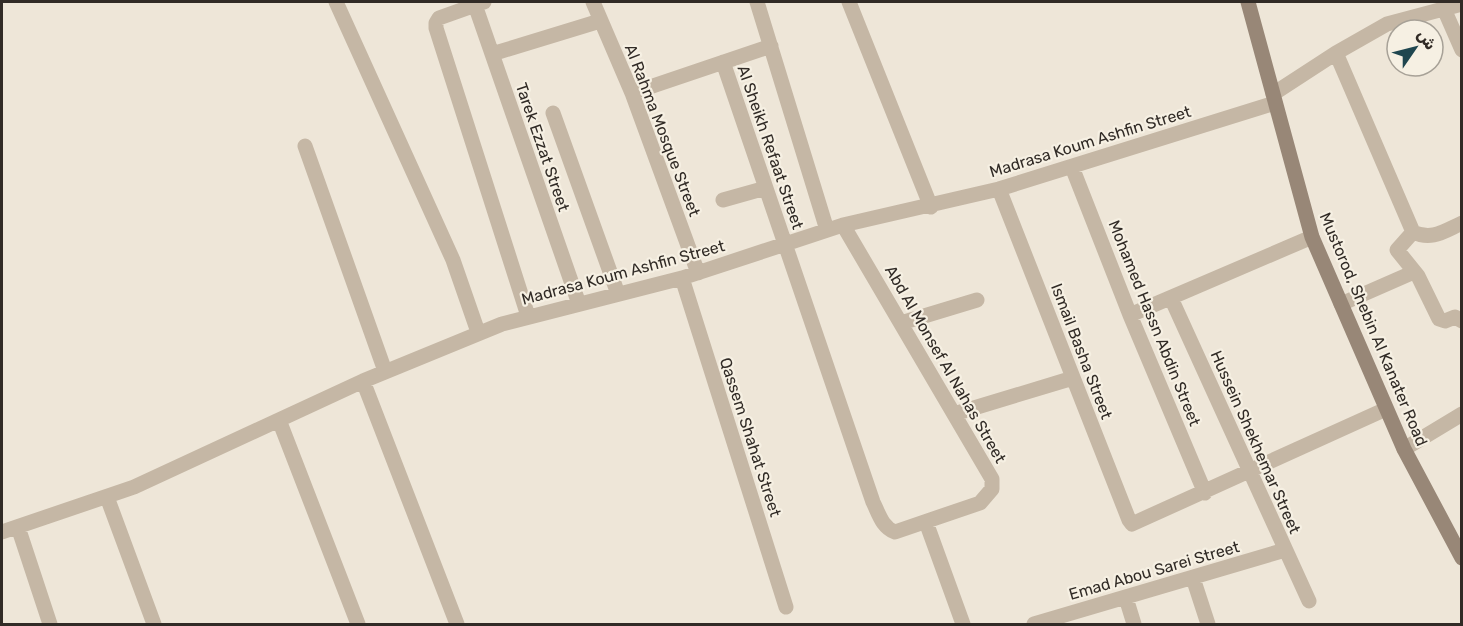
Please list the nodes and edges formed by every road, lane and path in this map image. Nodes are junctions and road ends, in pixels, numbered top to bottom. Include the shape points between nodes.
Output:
1 (336, 2) edge
2 (593, 2) edge
3 (757, 2) edge
4 (849, 2) edge
5 (1248, 2) edge
6 (478, 3) edge
7 (1461, 4) edge
8 (1409, 9) edge
9 (1444, 9) junction
10 (600, 21) junction
11 (771, 46) junction
12 (1461, 50) edge
13 (1336, 53) junction
14 (492, 54) junction
15 (723, 62) junction
16 (632, 93) junction
17 (1274, 99) junction
18 (553, 113) dead end
19 (305, 146) dead end
20 (1072, 167) junction
21 (766, 188) junction
22 (999, 189) junction
23 (723, 200) dead end
24 (931, 207) junction
25 (1461, 223) edge
26 (843, 225) junction
27 (827, 230) junction
28 (1413, 232) junction
29 (1312, 237) junction
30 (786, 244) junction
31 (1414, 272) junction
32 (698, 273) junction
33 (682, 278) junction
34 (618, 294) junction
35 (1171, 298) junction
36 (977, 300) dead end
37 (579, 304) junction
38 (1341, 304) junction
39 (1130, 315) junction
40 (528, 316) junction
41 (1461, 321) edge
42 (901, 323) junction
43 (478, 332) junction
44 (385, 371) junction
45 (1073, 378) junction
46 (363, 381) junction
47 (1386, 409) junction
48 (954, 414) junction
49 (1461, 414) edge
50 (279, 420) junction
51 (1404, 449) junction
52 (1250, 472) junction
53 (1205, 493) junction
54 (107, 497) junction
55 (926, 522) junction
56 (18, 527) junction
57 (2, 532) edge
58 (1456, 536) edge
59 (1285, 550) junction
60 (1461, 558) edge
61 (1193, 578) junction
62 (1126, 598) junction
63 (1309, 601) dead end
64 (786, 607) dead end
65 (50, 624) edge
66 (154, 624) edge
67 (358, 624) edge
68 (457, 624) edge
69 (963, 624) edge
70 (1034, 624) edge
71 (1134, 624) edge
72 (1208, 624) edge

1 - 43 street via 453,261
2 - 10 street, Al Rahma Mosque Street
3 - 11 street
4 - 24 street
5 - 17 main road, Mustorod, Shebin Al Kanater Road
6 - 14 street, Tarek Ezzat Street
6 - 40 street via 439,18 436,28
7 - 9 street, Madrasa Koum Ashfin Street
8 - 9 street, Madrasa Koum Ashfin Street
8 - 13 street, Madrasa Koum Ashfin Street
9 - 12 street
10 - 14 street
10 - 16 street, Al Rahma Mosque Street
11 - 15 street
11 - 27 street
13 - 17 street, Madrasa Koum Ashfin Street
13 - 28 street
14 - 37 street, Tarek Ezzat Street
15 - 16 street
15 - 21 street, Al Sheikh Refaat Street
16 - 32 street, Al Rahma Mosque Street
17 - 20 street, Madrasa Koum Ashfin Street
17 - 29 main road, Mustorod, Shebin Al Kanater Road
18 - 34 street
19 - 44 street
20 - 22 street, Madrasa Koum Ashfin Street
20 - 39 street, Mohamed Hassn Abdin Street
21 - 23 street
21 - 30 street, Al Sheikh Refaat Street
22 - 24 street, Madrasa Koum Ashfin Street
22 - 45 street, Ismail Basha Street
24 - 26 street, Madrasa Koum Ashfin Street
25 - 28 street via 1432,237
26 - 27 street, Madrasa Koum Ashfin Street
26 - 42 street, Abd Al Monsef Al Nahas Street
27 - 30 street, Madrasa Koum Ashfin Street
28 - 31 street via 1397,250
29 - 35 street
29 - 38 main road, Mustorod, Shebin Al Kanater Road
30 - 32 street, Madrasa Koum Ashfin Street
30 - 55 street, Al Sheikh Refaat Street via 882,522 895,532
31 - 38 street
31 - 41 street via 1438,319 1455,317
32 - 33 street, Madrasa Koum Ashfin Street
33 - 34 street, Madrasa Koum Ashfin Street
33 - 64 street, Qassem Shahat Street
34 - 37 street, Madrasa Koum Ashfin Street
35 - 39 street
35 - 52 street, Hussein Shekhemar Street
36 - 42 street
37 - 40 street, Madrasa Koum Ashfin Street
38 - 47 main road, Mustorod, Shebin Al Kanater Road
39 - 53 street, Mohamed Hassn Abdin Street
40 - 43 street, Madrasa Koum Ashfin Street
42 - 48 street, Abd Al Monsef Al Nahas Street
43 - 44 street, Madrasa Koum Ashfin Street
44 - 46 street, Madrasa Koum Ashfin Street
45 - 48 street
45 - 53 street, Ismail Basha Street via 1132,524
46 - 50 street, Madrasa Koum Ashfin Street
46 - 68 street
47 - 51 main road, Mustorod, Shebin Al Kanater Road
47 - 52 street
48 - 55 street, Abd Al Monsef Al Nahas Street via 992,479 992,489 980,503
49 - 51 street
50 - 54 street, Madrasa Koum Ashfin Street
50 - 67 street
51 - 58 main road, Mustorod, Shebin Al Kanater Road
52 - 53 street
52 - 59 street, Hussein Shekhemar Street
54 - 56 street, Madrasa Koum Ashfin Street
54 - 66 street
55 - 69 street
56 - 57 street, Madrasa Koum Ashfin Street
56 - 65 street
58 - 60 main road, Mustorod, Shebin Al Kanater Road
59 - 61 street, Emad Abou Sarei Street
59 - 63 street, Hussein Shekhemar Street
61 - 62 street, Emad Abou Sarei Street
61 - 72 street
62 - 70 street, Emad Abou Sarei Street
62 - 71 street

